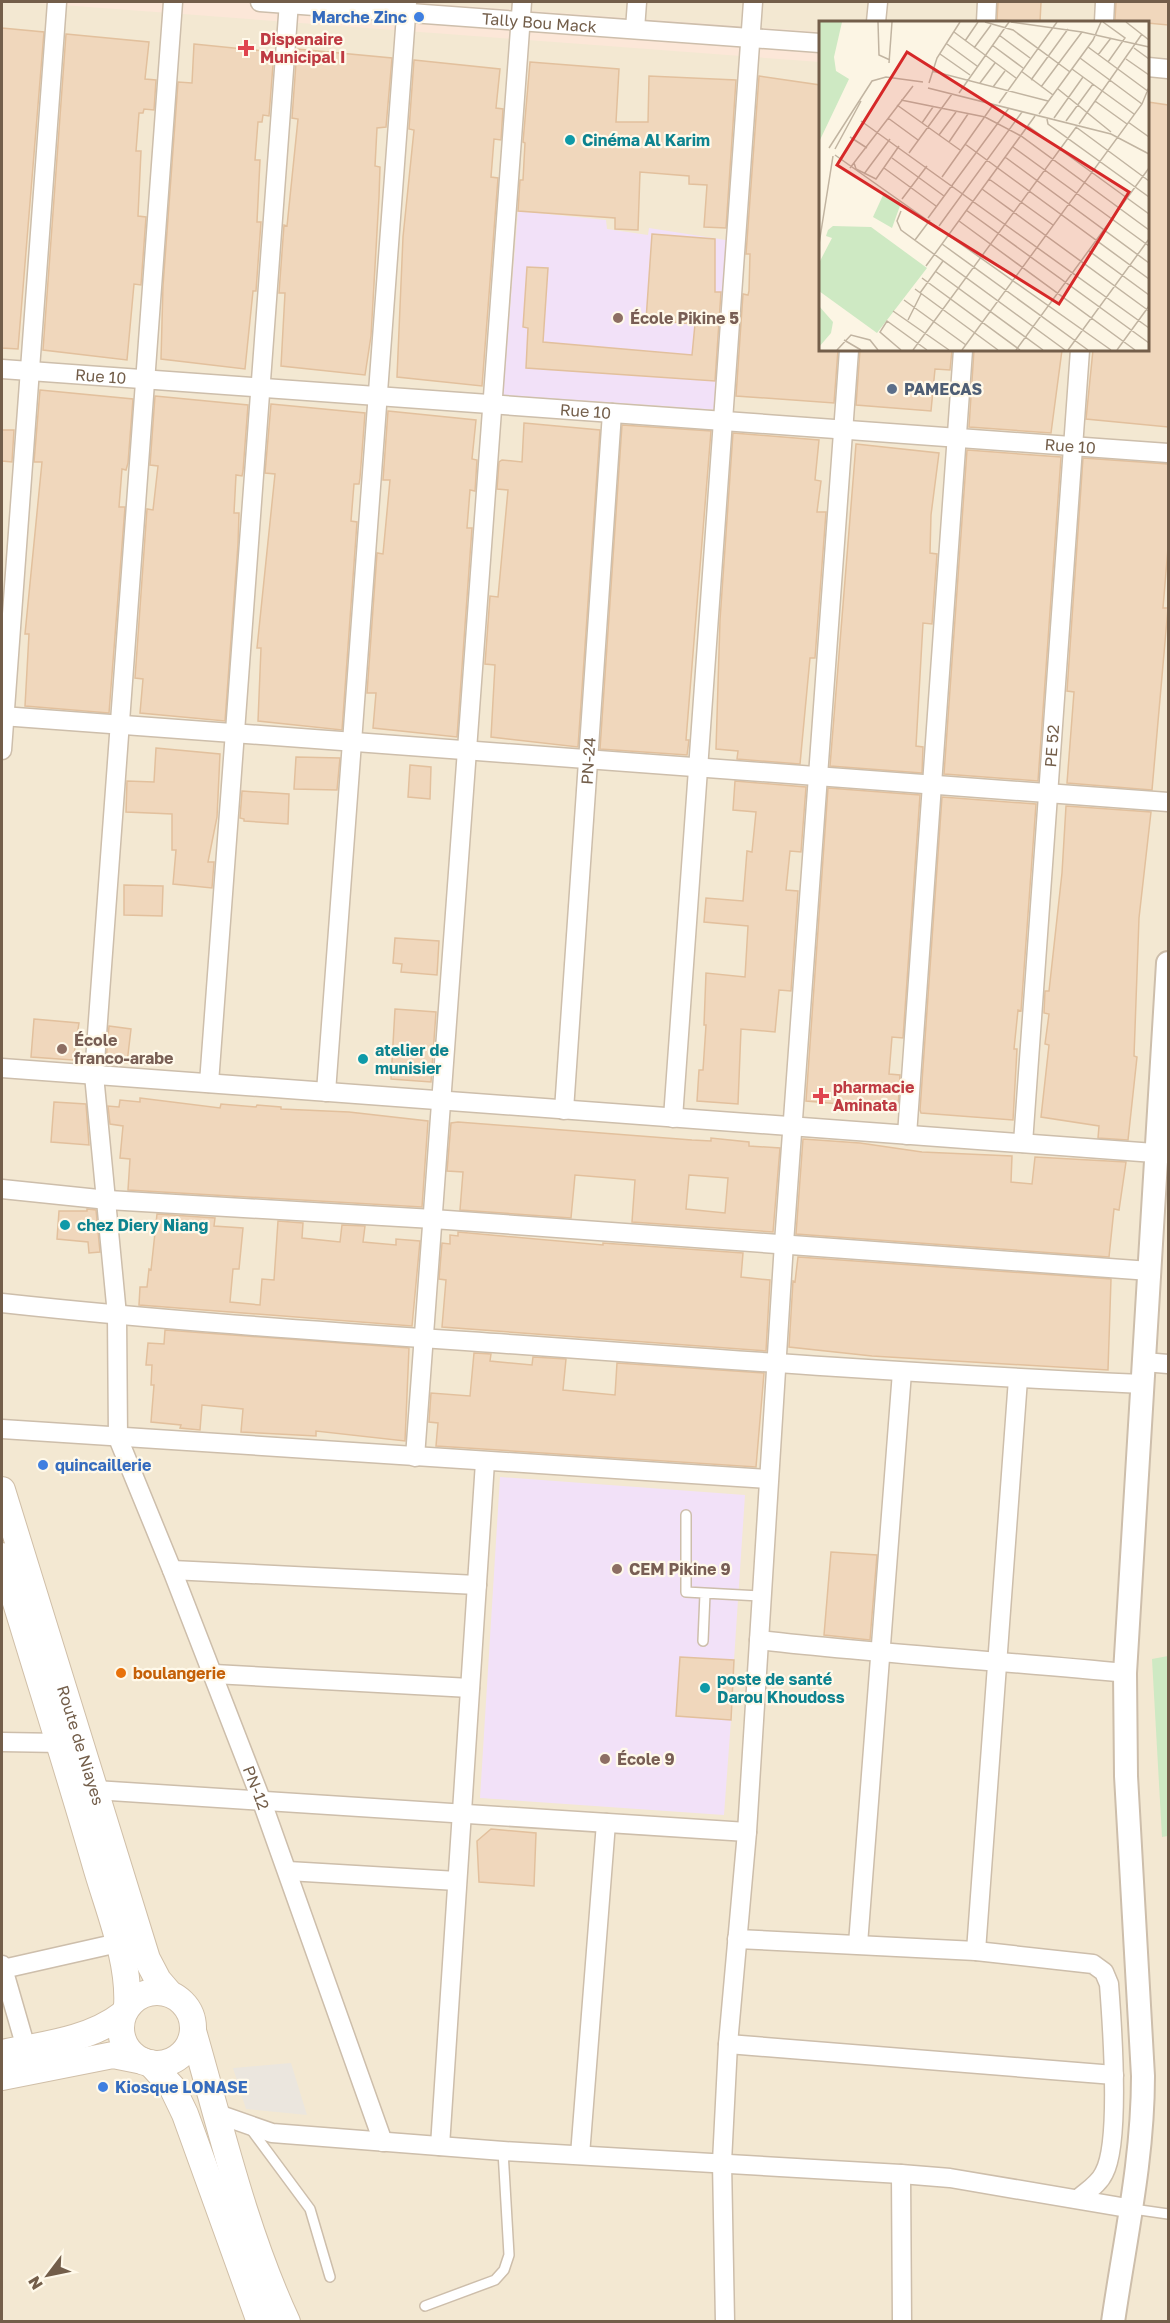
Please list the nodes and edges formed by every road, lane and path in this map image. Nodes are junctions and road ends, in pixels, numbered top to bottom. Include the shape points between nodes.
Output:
1 (57, 2) edge
2 (173, 2) edge
3 (261, 2) edge
4 (522, 2) edge
5 (637, 2) edge
6 (753, 2) edge
7 (878, 2) edge
8 (987, 2) edge
9 (1105, 2) edge
10 (289, 3) edge
11 (406, 7) edge
12 (521, 21) junction
13 (876, 21) edge
14 (986, 21) edge
15 (1104, 21) edge
16 (635, 29) junction
17 (751, 38) junction
18 (819, 43) edge
19 (1149, 67) edge
20 (1168, 69) edge
21 (849, 351) edge
22 (963, 351) edge
23 (1080, 351) edge
24 (2, 369) edge
25 (30, 371) junction
26 (146, 379) junction
27 (260, 387) junction
28 (377, 396) junction
29 (493, 404) junction
30 (612, 413) junction
31 (723, 421) junction
32 (842, 428) junction
33 (956, 437) junction
34 (1073, 446) junction
35 (1168, 453) edge
36 (3, 716) edge
37 (120, 725) junction
38 (235, 733) junction
39 (352, 742) junction
40 (2, 750) edge
41 (467, 750) junction
42 (588, 759) junction
43 (699, 767) junction
44 (818, 775) junction
45 (932, 784) junction
46 (1048, 793) junction
47 (1168, 802) edge
48 (1168, 963) edge
49 (2, 1068) edge
50 (94, 1075) junction
51 (209, 1083) junction
52 (326, 1092) junction
53 (441, 1101) junction
54 (564, 1110) junction
55 (673, 1118) junction
56 (794, 1125) junction
57 (907, 1135) junction
58 (1023, 1143) junction
59 (1163, 1153) edge
60 (2, 1189) edge
61 (108, 1200) junction
62 (433, 1219) junction
63 (784, 1243) junction
64 (1149, 1271) junction
65 (2, 1303) edge
66 (117, 1315) junction
67 (424, 1338) junction
68 (1144, 1362) junction
69 (776, 1363) junction
70 (1168, 1364) edge
71 (902, 1372) junction
72 (1018, 1379) junction
73 (1143, 1384) junction
74 (2, 1429) edge
75 (118, 1438) junction
76 (415, 1457) junction
77 (485, 1462) junction
78 (768, 1479) junction
79 (2, 1490) edge
80 (686, 1515) dead end
81 (2, 1556) edge
82 (172, 1570) junction
83 (477, 1585) junction
84 (705, 1594) junction
85 (760, 1596) junction
86 (759, 1640) junction
87 (704, 1641) dead end
88 (880, 1654) junction
89 (999, 1661) junction
90 (1125, 1673) junction
91 (213, 1674) junction
92 (470, 1688) junction
93 (2, 1742) edge
94 (61, 1743) junction
95 (95, 1790) junction
96 (262, 1802) junction
97 (462, 1813) junction
98 (606, 1822) junction
99 (747, 1832) junction
100 (288, 1872) junction
101 (457, 1881) junction
102 (737, 1939) junction
103 (118, 1943) junction
104 (858, 1944) junction
105 (976, 1951) junction
106 (2, 1967) edge
107 (171, 1994) junction
108 (125, 2011) junction
109 (193, 2031) junction
110 (728, 2044) junction
111 (26, 2048) junction
112 (2, 2053) edge
113 (146, 2062) junction
114 (1114, 2075) junction
115 (2, 2077) edge
116 (215, 2113) junction
117 (249, 2127) junction
118 (383, 2142) junction
119 (440, 2146) junction
120 (503, 2151) junction
121 (580, 2155) junction
122 (722, 2162) junction
123 (901, 2174) junction
124 (1078, 2199) junction
125 (1133, 2209) junction
126 (1168, 2214) edge
127 (330, 2277) dead end
128 (424, 2306) dead end
129 (260, 2322) edge
130 (287, 2322) edge
131 (725, 2322) edge
132 (902, 2322) edge
133 (1113, 2322) edge

1 - 25 street
2 - 26 street
3 - 10 street, Tally Bou Mack
4 - 12 street
5 - 16 street
6 - 17 street
7 - 13 street
8 - 14 street
9 - 15 street
10 - 11 street, Tally Bou Mack
10 - 27 street
11 - 12 street, Tally Bou Mack
11 - 28 street
12 - 16 street, Tally Bou Mack
12 - 29 street
16 - 17 street, Tally Bou Mack
17 - 18 street, Tally Bou Mack
17 - 31 street
19 - 20 street
21 - 32 street
22 - 33 street
23 - 34 street, PE 52
24 - 25 street, Rue 10
25 - 26 street, Rue 10
25 - 36 street
26 - 27 street, Rue 10
26 - 37 street
27 - 28 street, Rue 10
27 - 38 street
28 - 29 street, Rue 10
28 - 39 street
29 - 30 street, Rue 10
29 - 41 street
30 - 31 street, Rue 10
30 - 42 street, PN-24
31 - 32 street, Rue 10
31 - 43 street
32 - 33 street, Rue 10
32 - 44 street
33 - 34 street, Rue 10
33 - 45 street
34 - 35 street, Rue 10
34 - 46 street, PE 52
36 - 37 street
36 - 40 street
37 - 38 street
37 - 50 street
38 - 39 street
38 - 51 street
39 - 41 street
39 - 52 street
41 - 42 street
41 - 53 street
42 - 43 street
42 - 54 street, PN-24
43 - 44 street
43 - 55 street
44 - 45 street
44 - 56 street
45 - 46 street
45 - 57 street
46 - 47 street
46 - 58 street, PE 52
48 - 59 street
49 - 50 street
50 - 51 street
50 - 61 street
51 - 52 street
52 - 53 street
53 - 54 street
53 - 62 street
54 - 55 street
55 - 56 street
56 - 57 street
56 - 63 street
57 - 58 street
58 - 59 street
59 - 64 street
60 - 61 street
61 - 62 street
61 - 66 street
62 - 63 street
62 - 67 street
63 - 64 street
63 - 69 street
64 - 68 street
65 - 66 street
66 - 67 street
66 - 75 street
67 - 69 street
67 - 76 street
68 - 70 street
68 - 73 street
69 - 71 street
69 - 78 street
71 - 72 street
71 - 88 street
72 - 73 street
72 - 89 street
73 - 90 street
74 - 75 street
75 - 76 street
75 - 82 street, PN-12
76 - 77 street
77 - 78 street
77 - 83 street
78 - 85 street
79 - 95 main road, Route de Niayes
80 - 84 lane via 686,1592
81 - 94 main road, Route de Niayes
82 - 83 street
82 - 91 street, PN-12
83 - 92 street
84 - 85 lane
84 - 87 lane
85 - 86 street
86 - 88 street
86 - 99 street
88 - 89 street
88 - 104 street
89 - 90 street
89 - 105 street
90 - 125 street via 1126,1776 1143,2076
91 - 92 street
91 - 96 street, PN-12
92 - 97 street
93 - 94 street
94 - 103 main road, Route de Niayes
95 - 96 street
95 - 107 main road, Route de Niayes via 147,1959
96 - 97 street
96 - 100 street, PN-12
97 - 98 street
97 - 101 street
98 - 99 street
98 - 121 street
99 - 102 street
100 - 101 street
100 - 118 street, PN-12
101 - 119 street
102 - 104 street
102 - 110 street
103 - 106 street
103 - 108 main road, Route de Niayes via 128,1989
104 - 105 street
105 - 114 street via 1093,1964 1104,1972 1110,1984
106 - 111 street
107 - 108 main road via 141,1994
107 - 109 main road via 188,2009
108 - 111 main road via 106,2027
108 - 113 main road via 121,2036 126,2047
109 - 113 main road via 183,2053 162,2064
109 - 116 main road
110 - 114 street
110 - 122 street
111 - 112 main road
113 - 115 main road via 113,2055
113 - 129 main road via 172,2087 185,2114
114 - 124 street via 1110,2158 1104,2174
116 - 117 street
116 - 130 main road via 238,2190
117 - 118 street via 272,2133
117 - 127 lane via 310,2210
118 - 119 street
119 - 120 street
120 - 121 street
120 - 128 lane via 509,2255 504,2270 495,2280
121 - 122 street
122 - 123 street
122 - 131 street
123 - 124 street
123 - 132 street
124 - 125 street
125 - 126 lane
125 - 133 street

